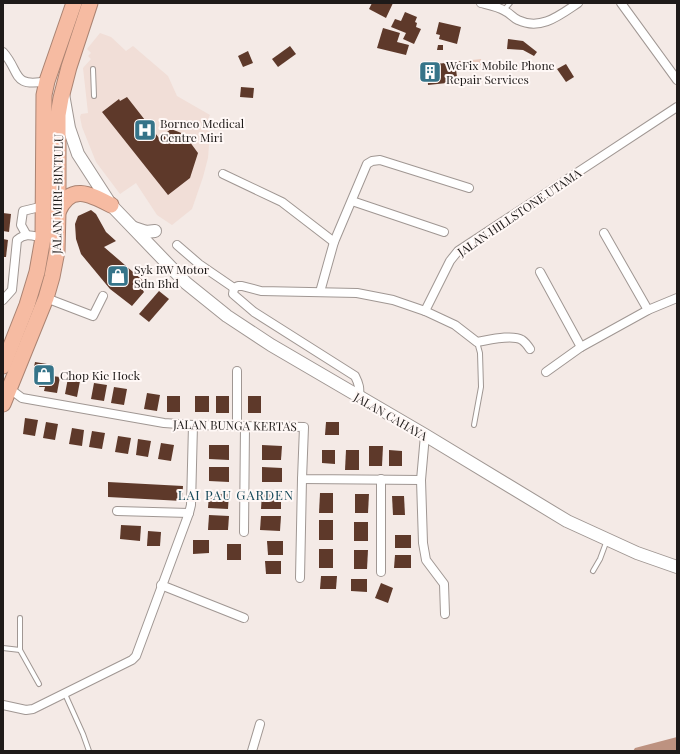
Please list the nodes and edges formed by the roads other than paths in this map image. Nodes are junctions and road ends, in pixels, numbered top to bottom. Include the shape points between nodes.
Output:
1 (74, 3) edge
2 (90, 3) edge
3 (482, 3) edge
4 (510, 3) edge
5 (578, 3) edge
6 (621, 3) edge
7 (504, 10) junction
8 (3, 52) edge
9 (92, 69) dead end
10 (677, 80) edge
11 (47, 81) junction
12 (62, 92) junction
13 (94, 96) dead end
14 (677, 107) edge
15 (58, 144) junction
16 (78, 154) junction
17 (223, 174) dead end
18 (43, 178) junction
19 (469, 188) dead end
20 (352, 201) junction
21 (111, 205) junction
22 (44, 206) junction
23 (58, 212) junction
24 (131, 226) junction
25 (155, 231) dead end
26 (444, 232) dead end
27 (26, 234) junction
28 (604, 234) dead end
29 (44, 238) junction
30 (334, 242) junction
31 (177, 245) dead end
32 (540, 272) dead end
33 (234, 288) junction
34 (320, 292) junction
35 (104, 296) dead end
36 (46, 298) junction
37 (677, 298) edge
38 (3, 300) edge
39 (648, 310) junction
40 (425, 311) junction
41 (478, 342) junction
42 (581, 347) junction
43 (530, 349) dead end
44 (3, 366) edge
45 (237, 370) dead end
46 (546, 372) dead end
47 (11, 384) junction
48 (358, 397) junction
49 (22, 398) junction
50 (3, 404) edge
51 (193, 425) junction
52 (241, 425) junction
53 (474, 425) dead end
54 (425, 435) junction
55 (302, 479) junction
56 (380, 479) junction
57 (421, 480) junction
58 (117, 511) dead end
59 (189, 513) junction
60 (244, 532) dead end
61 (607, 540) junction
62 (677, 567) edge
63 (593, 570) dead end
64 (381, 572) dead end
65 (300, 578) dead end
66 (161, 585) junction
67 (445, 614) dead end
68 (20, 618) dead end
69 (244, 618) dead end
70 (3, 648) edge
71 (20, 650) junction
72 (39, 684) dead end
73 (65, 694) junction
74 (3, 705) edge
75 (260, 724) dead end
76 (89, 751) edge
77 (252, 751) edge

1 - 11 highway, JALAN MIRI-BINTULU
2 - 12 highway, JALAN MIRI-BINTULU
3 - 7 street
4 - 7 lane
5 - 7 street via 555,18 540,24 518,20
6 - 10 street
8 - 11 street via 21,80 33,84
9 - 13 lane
11 - 18 highway, JALAN MIRI-BINTULU via 44,95
12 - 15 highway, JALAN MIRI-BINTULU via 58,115
12 - 16 street, JALAN CAHAYA via 69,128
14 - 40 street, JALAN HILLSTONE UTAMA via 458,251 450,261
15 - 16 street
15 - 18 highway via 51,151
15 - 23 highway, JALAN MIRI-BINTULU
16 - 21 street, JALAN CAHAYA
17 - 30 street via 282,202
18 - 22 highway, JALAN MIRI-BINTULU
19 - 20 street via 380,160 367,164
20 - 26 street
20 - 30 street
21 - 23 highway via 87,193 79,193 68,198
21 - 24 street, JALAN CAHAYA
22 - 27 street via 23,211 21,225
22 - 29 highway, JALAN MIRI-BINTULU
23 - 36 highway, JALAN MIRI-BINTULU via 57,251
24 - 25 street via 146,232
24 - 48 street, JALAN CAHAYA via 186,283 227,316
27 - 29 street
27 - 38 street via 17,240 12,290
28 - 39 street
29 - 44 highway, JALAN MIRI-BINTULU via 27,305
30 - 34 street
31 - 33 street
32 - 42 street
33 - 34 street via 242,286 261,291
33 - 48 street via 233,294 254,312 355,376 360,389
34 - 40 street via 358,293 393,300
35 - 36 street via 93,316
36 - 47 highway, JALAN MIRI-BINTULU
37 - 39 street
39 - 42 street
40 - 41 street via 455,325
41 - 43 street via 509,337 523,340
41 - 53 lane via 481,387
42 - 46 street
45 - 52 street
47 - 49 street via 14,392
47 - 50 highway, JALAN MIRI-BINTULU
48 - 54 street, JALAN CAHAYA
49 - 50 street, JALAN BUNGA KERTAS
49 - 51 street, JALAN BUNGA KERTAS via 164,423
51 - 52 street, JALAN BUNGA KERTAS
51 - 59 street
52 - 55 street, JALAN BUNGA KERTAS via 304,427
52 - 60 street
54 - 57 street
54 - 61 street, JALAN CAHAYA via 567,521
55 - 56 street
55 - 65 street
56 - 57 street
56 - 64 street
57 - 67 street via 424,550 426,560 444,584
58 - 59 street
59 - 66 street
61 - 62 street, JALAN CAHAYA
61 - 63 lane
66 - 69 street
66 - 73 street via 138,651 132,660
68 - 71 lane
70 - 71 lane
71 - 72 lane
73 - 74 street via 29,710
73 - 76 lane
75 - 77 street

